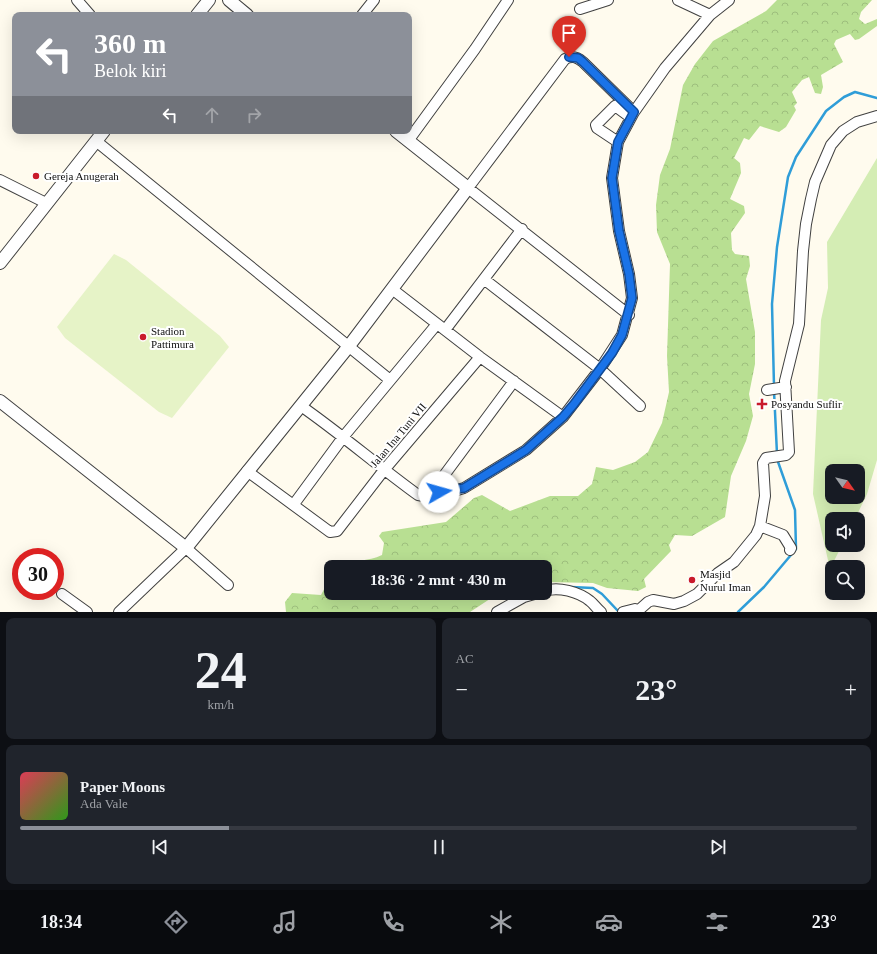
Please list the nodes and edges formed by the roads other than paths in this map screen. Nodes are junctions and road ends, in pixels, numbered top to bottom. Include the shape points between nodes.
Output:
1 (77, 0) edge
2 (209, 0) edge
3 (229, 0) edge
4 (374, 0) edge
5 (508, 0) edge
6 (608, 0) edge
7 (678, 0) edge
8 (729, 0) edge
9 (580, 9) dead end
10 (87, 12) edge
11 (199, 12) edge
12 (243, 12) edge
13 (364, 12) edge
14 (710, 14) junction
15 (633, 115) junction
16 (877, 116) edge
17 (102, 134) edge
18 (400, 134) edge
19 (96, 141) junction
20 (408, 141) junction
21 (618, 142) junction
22 (0, 180) edge
23 (468, 188) junction
24 (46, 203) junction
25 (522, 229) junction
26 (2, 258) edge
27 (485, 280) junction
28 (392, 289) junction
29 (629, 315) junction
30 (441, 327) junction
31 (349, 346) junction
32 (480, 357) junction
33 (600, 369) junction
34 (390, 380) junction
35 (514, 381) junction
36 (0, 401) edge
37 (301, 406) junction
38 (640, 406) dead end
39 (563, 417) junction
40 (344, 436) junction
41 (384, 470) junction
42 (248, 471) junction
43 (431, 493) junction
44 (294, 504) junction
45 (760, 526) junction
46 (789, 547) dead end
47 (186, 548) junction
48 (228, 585) dead end
49 (552, 588) edge
50 (64, 595) edge
51 (519, 600) edge
52 (87, 612) edge
53 (118, 612) edge
54 (497, 612) edge
55 (601, 612) edge
56 (623, 612) edge

1 - 10 street
2 - 11 street
3 - 12 street
4 - 13 street
5 - 20 street via 475,50
6 - 9 street
7 - 14 street
8 - 14 street
14 - 15 street via 665,68
15 - 21 street
15 - 21 street via 615,106 596,125
15 - 23 street via 583,62 578,58 564,59
16 - 45 street via 857,122 830,145 816,182 806,224 798,324 786,374 775,389 789,452 786,455 766,458 763,463 765,496
17 - 19 street
18 - 20 street
19 - 24 street
19 - 31 street
20 - 23 street
21 - 29 street via 612,178 632,298
22 - 24 street
23 - 25 street
23 - 28 street
24 - 26 street
25 - 27 street
25 - 29 street
27 - 30 street
27 - 33 street
28 - 30 street
28 - 31 street
29 - 33 street via 622,335
30 - 32 street
30 - 34 street
31 - 34 street
31 - 37 street
32 - 35 street
32 - 41 street, Jalan Ina Tuni VII
33 - 38 street
33 - 39 street
34 - 40 street
35 - 39 street
35 - 43 street
36 - 47 street
37 - 40 street
37 - 42 street
39 - 43 street via 526,450 464,488
40 - 41 street
40 - 44 street
41 - 43 street via 418,495
41 - 44 street, Jalan Ina Tuni VII via 337,531 330,532
42 - 44 street
42 - 47 street
45 - 46 street via 783,535
45 - 56 street via 756,535 734,562 694,596 674,604 653,600 639,610
47 - 48 street
47 - 53 street
49 - 55 street via 576,593
50 - 52 street
51 - 54 street

